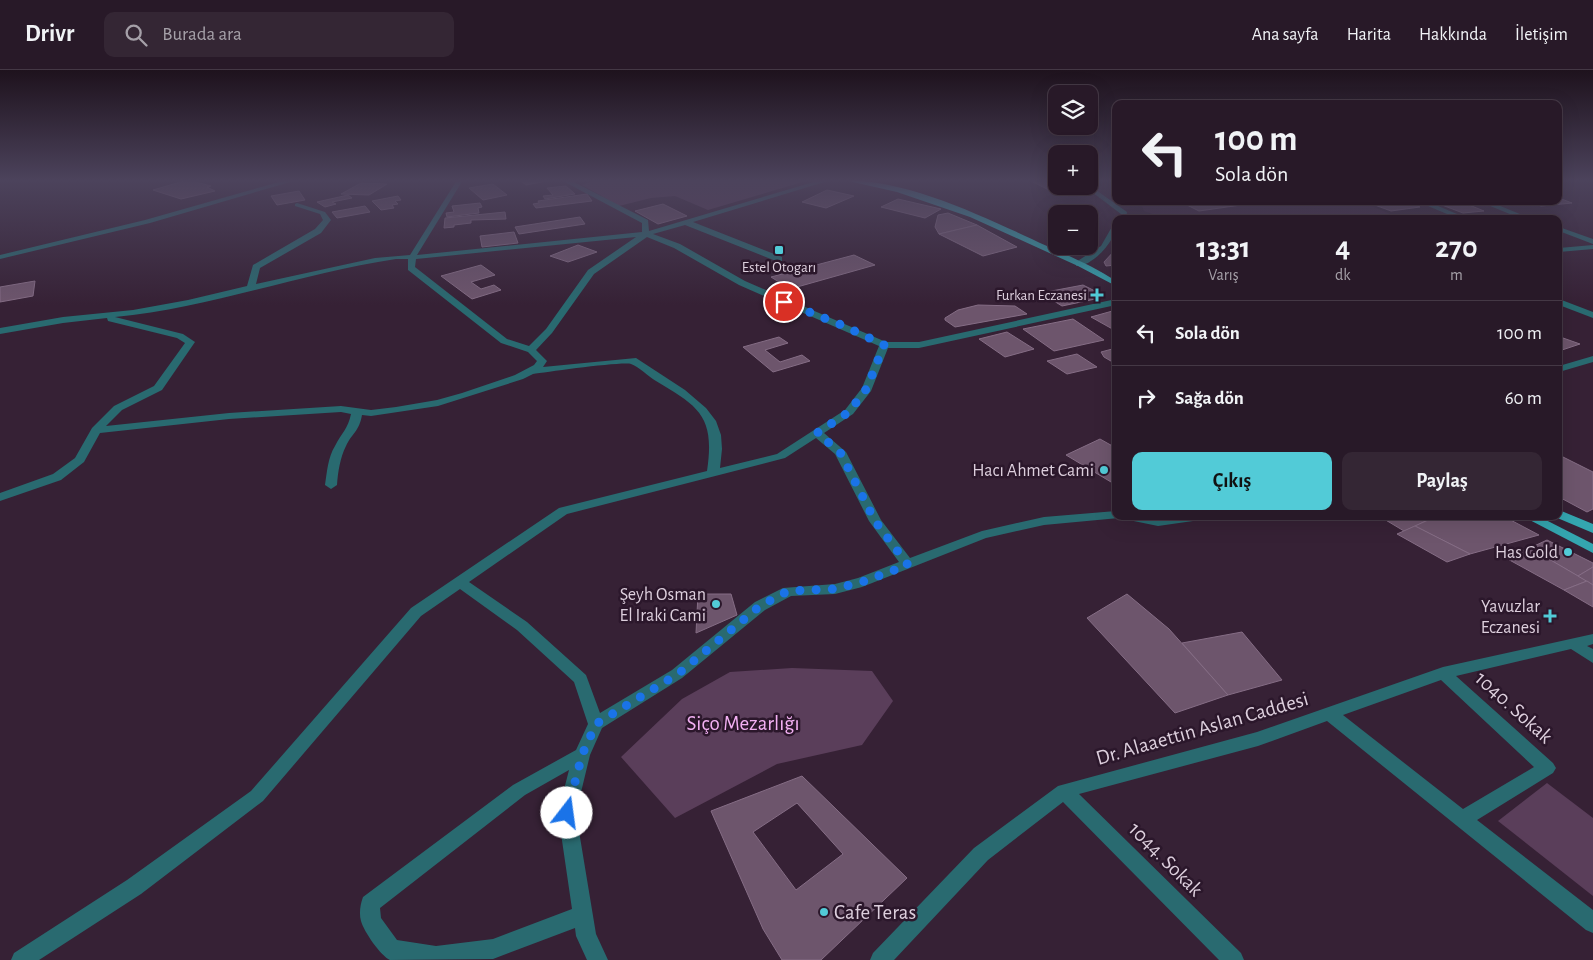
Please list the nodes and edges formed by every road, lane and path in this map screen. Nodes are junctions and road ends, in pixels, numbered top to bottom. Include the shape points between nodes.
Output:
1 (150, 222) edge
2 (326, 222) edge
3 (434, 222) edge
4 (644, 222) edge
5 (685, 222) joint
6 (989, 222) edge
7 (1562, 230) edge
8 (646, 234) junction
9 (1112, 234) edge
10 (1593, 242) edge
11 (1593, 248) edge
12 (1562, 250) edge
13 (0, 257) edge
14 (412, 257) junction
15 (779, 259) dead end
16 (1079, 264) junction
17 (1112, 281) edge
18 (251, 288) junction
19 (1112, 290) edge
20 (1112, 303) edge
21 (1562, 303) edge
22 (1593, 314) edge
23 (101, 316) junction
24 (0, 331) edge
25 (884, 345) junction
26 (531, 350) junction
27 (1593, 359) edge
28 (1562, 368) edge
29 (529, 371) junction
30 (357, 411) junction
31 (96, 430) junction
32 (817, 433) junction
33 (713, 474) junction
34 (331, 485) dead end
35 (0, 497) edge
36 (1112, 515) edge
37 (1562, 515) edge
38 (1147, 520) edge
39 (1172, 520) edge
40 (1536, 520) edge
41 (1593, 529) edge
42 (1593, 549) edge
43 (908, 565) junction
44 (460, 582) junction
45 (1593, 639) edge
46 (1574, 644) junction
47 (1593, 657) edge
48 (1443, 674) junction
49 (1330, 714) junction
50 (596, 724) junction
51 (582, 755) junction
52 (1064, 791) junction
53 (1463, 819) junction
54 (583, 916) junction
55 (1593, 923) edge
56 (21, 960) edge
57 (598, 960) edge
58 (880, 960) edge
59 (1234, 960) edge

1 - 13 street
2 - 18 street via 318,231 256,267
3 - 14 street
4 - 8 street
5 - 8 street
5 - 15 street
6 - 16 main road
7 - 10 street
8 - 14 street
8 - 25 street via 677,246 750,286
8 - 26 street via 591,272 549,331
9 - 16 street via 1104,247
11 - 12 street
14 - 18 street via 396,256 358,263
14 - 26 street via 411,268 504,341
16 - 17 main road
16 - 19 main road via 1082,272
18 - 23 street via 179,305
20 - 25 street via 919,346
21 - 22 street
23 - 24 street
23 - 31 street via 180,336 190,342 158,388 118,408
25 - 32 street via 867,388 849,412
26 - 29 street via 542,361
27 - 28 street
29 - 30 street via 438,403 379,412
29 - 33 street via 634,360 688,396 710,419 716,437
30 - 31 street via 341,409 229,416
30 - 34 street via 354,427 340,446
31 - 35 street via 80,460 57,477
32 - 33 street via 781,456
32 - 43 street via 840,452 875,521
33 - 44 street via 563,511
36 - 43 street via 1044,521 982,535
37 - 41 main road
38 - 39 street
40 - 42 main road
43 - 50 street via 834,589 788,591 760,606 678,674
44 - 50 street via 522,626 581,679
44 - 56 street via 416,612 257,796 134,886
45 - 46 street, Dr. Alaaettin Aslan Caddesi
46 - 47 street
46 - 48 street, Dr. Alaaettin Aslan Caddesi
48 - 49 street, Dr. Alaaettin Aslan Caddesi
48 - 53 street, 1040. Sokak via 1547,768
49 - 52 street, Dr. Alaaettin Aslan Caddesi via 1258,739
49 - 53 street
50 - 51 street
51 - 54 street via 567,813
51 - 54 street via 519,790 370,904 371,921 391,950 436,956 493,949
52 - 58 street, Dr. Alaaettin Aslan Caddesi via 981,854
52 - 59 street, 1044. Sokak
53 - 55 street
54 - 57 street via 586,936

